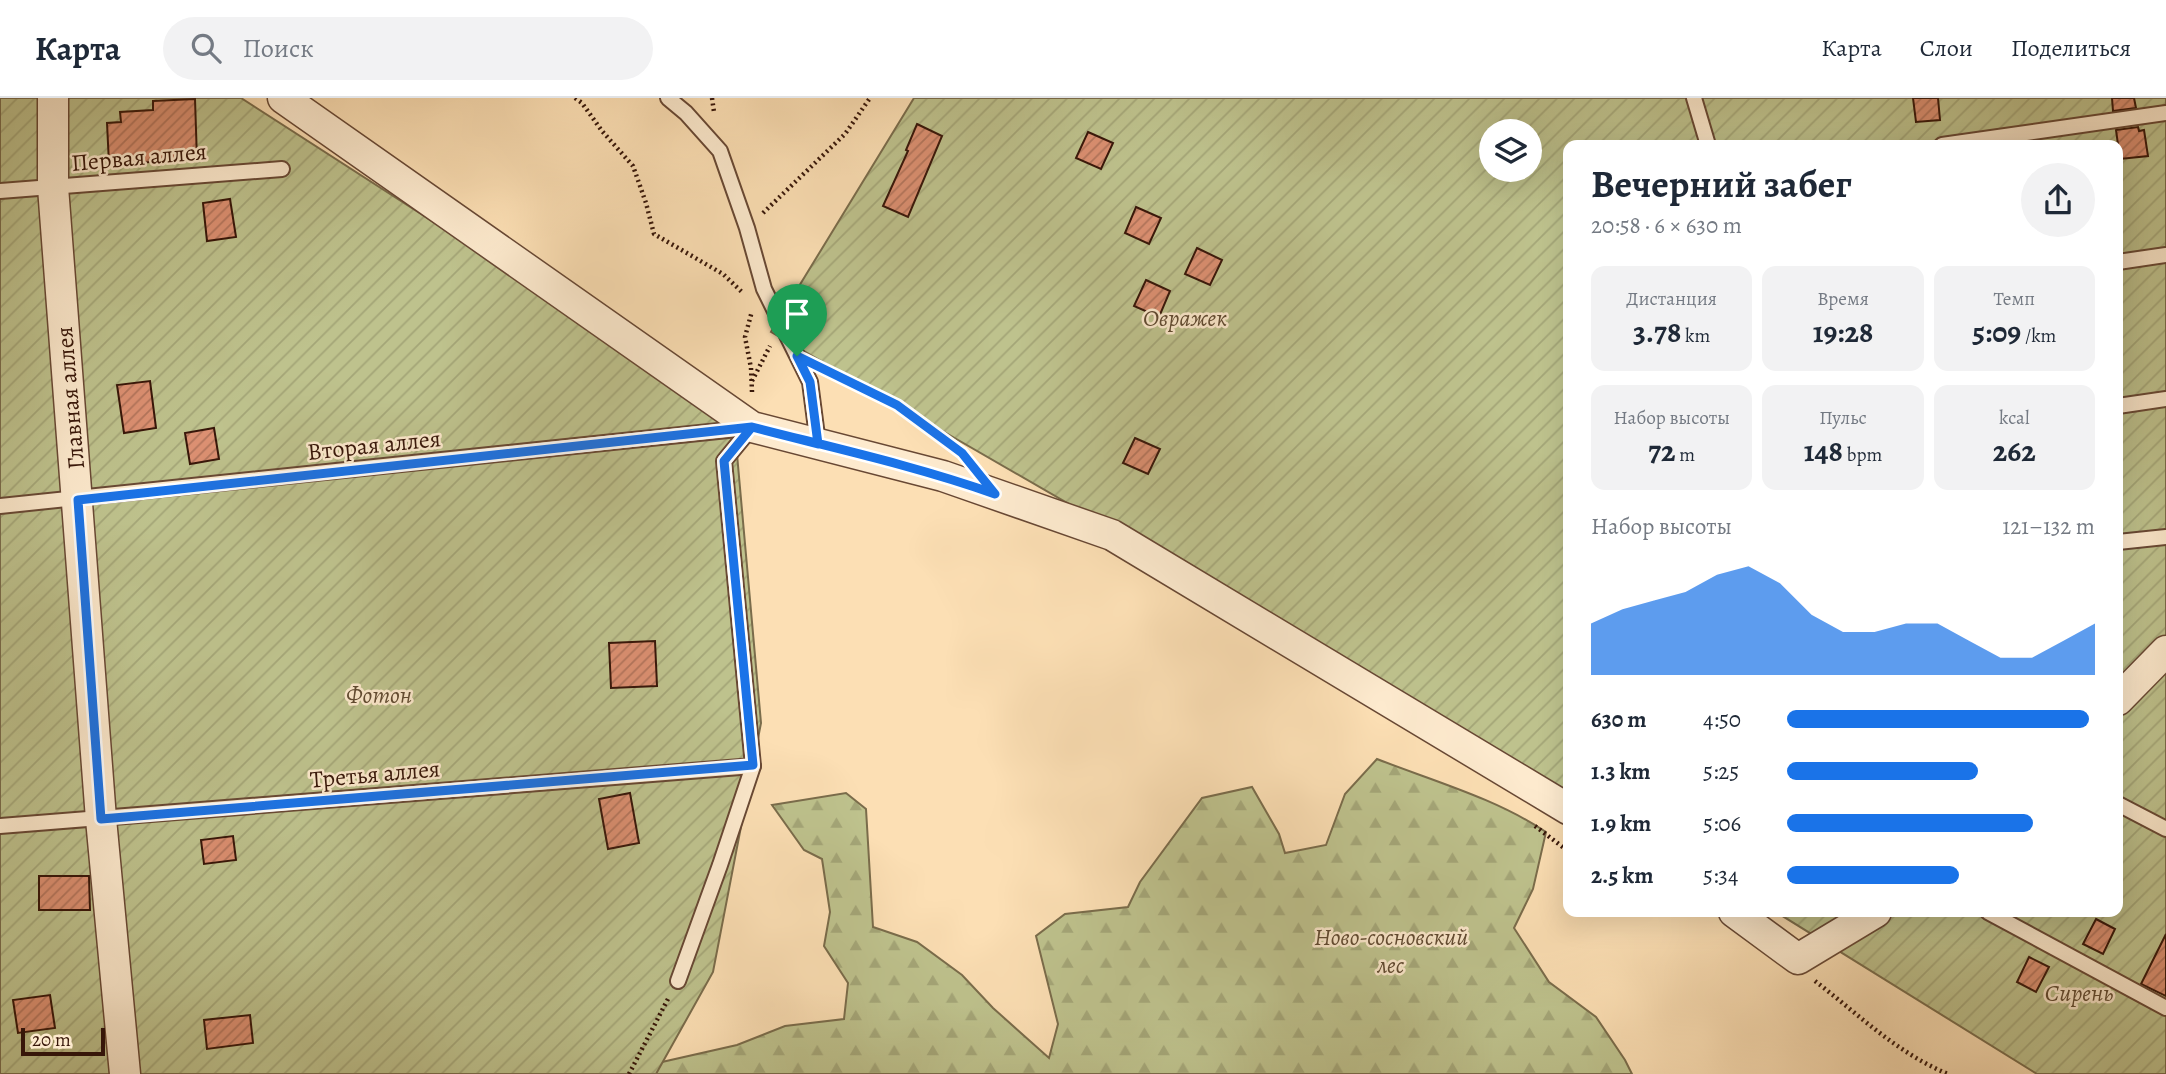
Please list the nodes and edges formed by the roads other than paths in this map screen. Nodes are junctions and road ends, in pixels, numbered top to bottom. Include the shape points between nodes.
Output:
1 (53, 98) edge
2 (283, 98) edge
3 (668, 98) edge
4 (1694, 98) edge
5 (2166, 113) edge
6 (1707, 140) edge
7 (1977, 140) edge
8 (282, 169) dead end
9 (53, 187) junction
10 (0, 191) edge
11 (2166, 255) edge
12 (2123, 261) edge
13 (2166, 398) edge
14 (2123, 404) edge
15 (752, 427) junction
16 (818, 444) junction
17 (78, 500) junction
18 (0, 506) edge
19 (2166, 537) edge
20 (2123, 541) edge
21 (2166, 651) edge
22 (2123, 689) edge
23 (753, 765) junction
24 (1563, 806) edge
25 (2123, 807) edge
26 (101, 819) junction
27 (0, 826) edge
28 (2166, 829) edge
29 (1741, 917) edge
30 (1868, 917) edge
31 (1997, 917) edge
32 (678, 981) road end
33 (2166, 1007) edge
34 (125, 1074) edge

1 - 9 street, Главная аллея
2 - 15 street
3 - 16 lane via 720,151 764,289 810,382
4 - 6 lane
5 - 7 lane
8 - 9 lane, Первая аллея
9 - 10 lane, Первая аллея
9 - 17 street, Главная аллея
11 - 12 lane
13 - 14 lane
15 - 16 street
15 - 17 lane, Вторая аллея
15 - 23 lane via 724,461
16 - 24 street via 943,476 1112,535
17 - 18 lane, Вторая аллея
17 - 26 street, Главная аллея
19 - 20 lane
21 - 22 street
23 - 26 lane, Третья аллея
23 - 32 lane
25 - 28 lane
26 - 27 lane, Третья аллея
26 - 34 street, Главная аллея
29 - 30 street via 1798,959
31 - 33 lane

